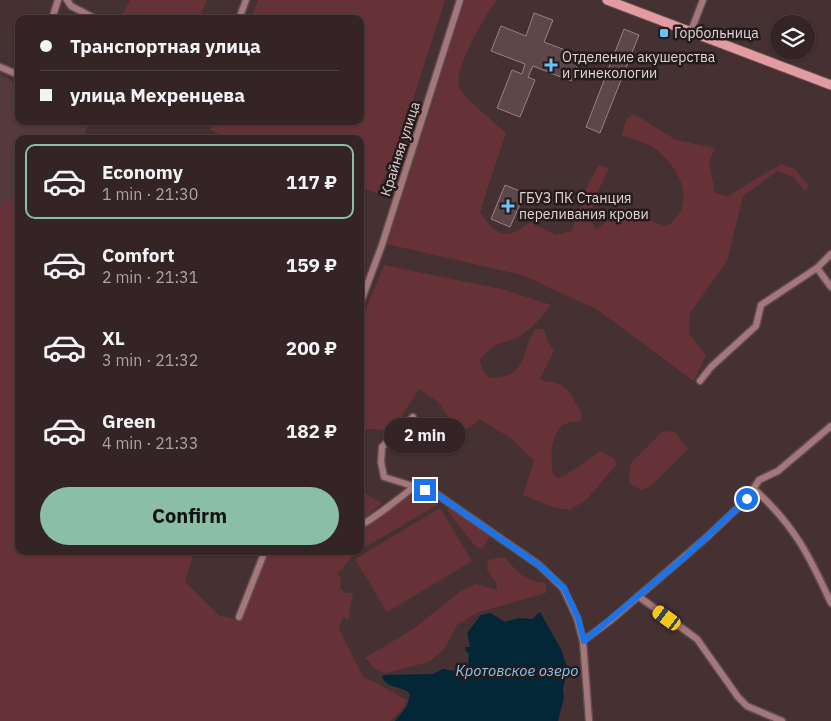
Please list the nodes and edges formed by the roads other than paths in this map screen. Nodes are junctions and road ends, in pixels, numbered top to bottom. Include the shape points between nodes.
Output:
1 (58, 0) edge
2 (67, 0) edge
3 (246, 0) edge
4 (460, 0) edge
5 (607, 0) edge
6 (703, 0) edge
7 (53, 15) edge
8 (89, 15) edge
9 (240, 15) edge
10 (691, 30) junction
11 (0, 67) edge
12 (15, 73) edge
13 (831, 85) edge
14 (831, 254) edge
15 (817, 268) junction
16 (831, 288) edge
17 (364, 293) edge
18 (700, 381) dead end
19 (413, 417) dead end
20 (831, 426) edge
21 (415, 486) junction
22 (754, 489) junction
23 (364, 524) edge
24 (263, 555) edge
25 (638, 596) junction
26 (831, 603) edge
27 (239, 617) dead end
28 (584, 641) junction
29 (589, 721) edge
30 (782, 721) edge

1 - 7 street
2 - 8 street
3 - 9 street
4 - 17 street, Крайняя улица
5 - 10 street
6 - 10 street
10 - 13 street
11 - 12 street
14 - 15 street
15 - 16 street
15 - 18 street via 761,305 756,326
19 - 21 street via 382,447 381,462 384,477
20 - 22 street via 778,471 759,480
21 - 23 street
21 - 28 street via 435,493 540,566 564,588 578,618
22 - 25 street via 707,537
22 - 26 street via 781,516 807,550
24 - 27 street
25 - 28 street
25 - 30 street via 697,639 747,706
28 - 29 street

